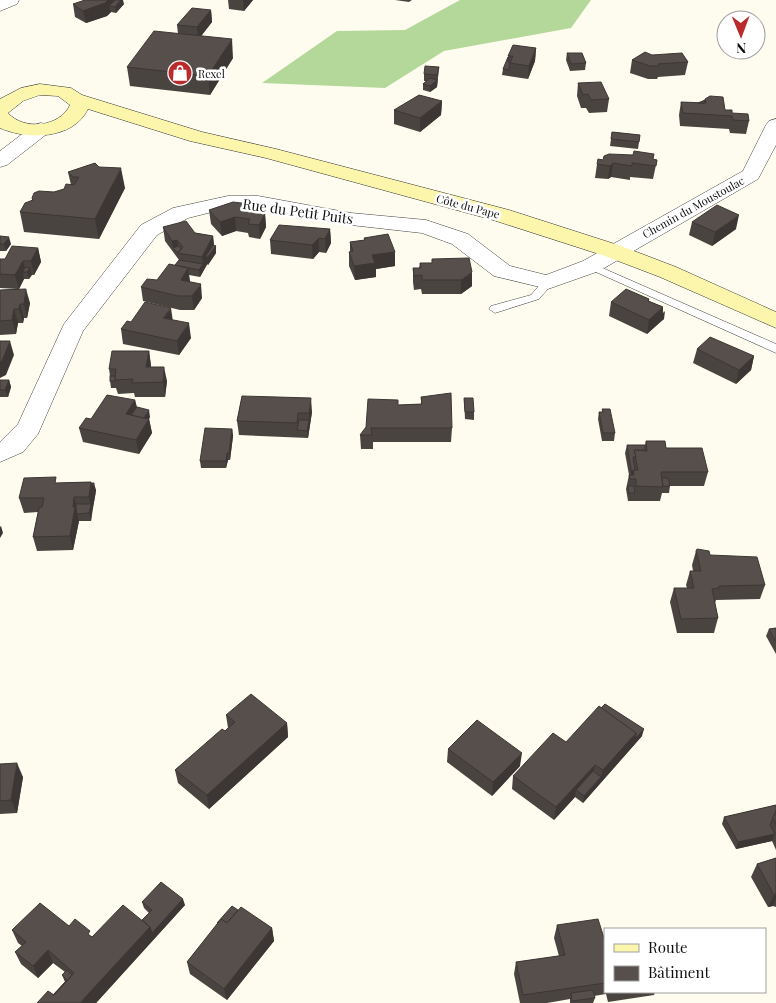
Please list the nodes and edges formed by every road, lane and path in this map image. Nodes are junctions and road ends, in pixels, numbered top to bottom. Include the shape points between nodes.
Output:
1 (11, 0) edge
2 (0, 6) edge
3 (0, 90) edge
4 (27, 93) junction
5 (78, 100) junction
6 (2, 117) edge
7 (150, 122) junction
8 (776, 125) edge
9 (49, 128) junction
10 (0, 148) edge
11 (0, 161) edge
12 (614, 251) junction
13 (590, 266) junction
14 (548, 282) junction
15 (495, 309) dead end
16 (776, 321) edge
17 (776, 349) edge
18 (0, 453) edge

1 - 2 street
3 - 4 main road
4 - 5 main road, Côte du Pape via 62,92
4 - 6 main road via 9,100
5 - 7 main road, Côte du Pape
5 - 9 main road via 78,112 67,122
6 - 9 main road, Côte du Pape via 28,130
6 - 10 street
7 - 9 main road, Côte du Pape via 101,119
7 - 12 main road, Côte du Pape via 501,215
8 - 12 street, Chemin du Moustoulac via 751,175
9 - 11 street
12 - 13 street
12 - 16 main road, Côte du Pape
13 - 14 street
13 - 17 lane
14 - 15 lane via 535,297
14 - 18 street, Rue du Petit Puits via 502,271 460,239 426,227 385,220 352,219 258,202 203,206 181,213 149,230 72,329 29,428 14,446

